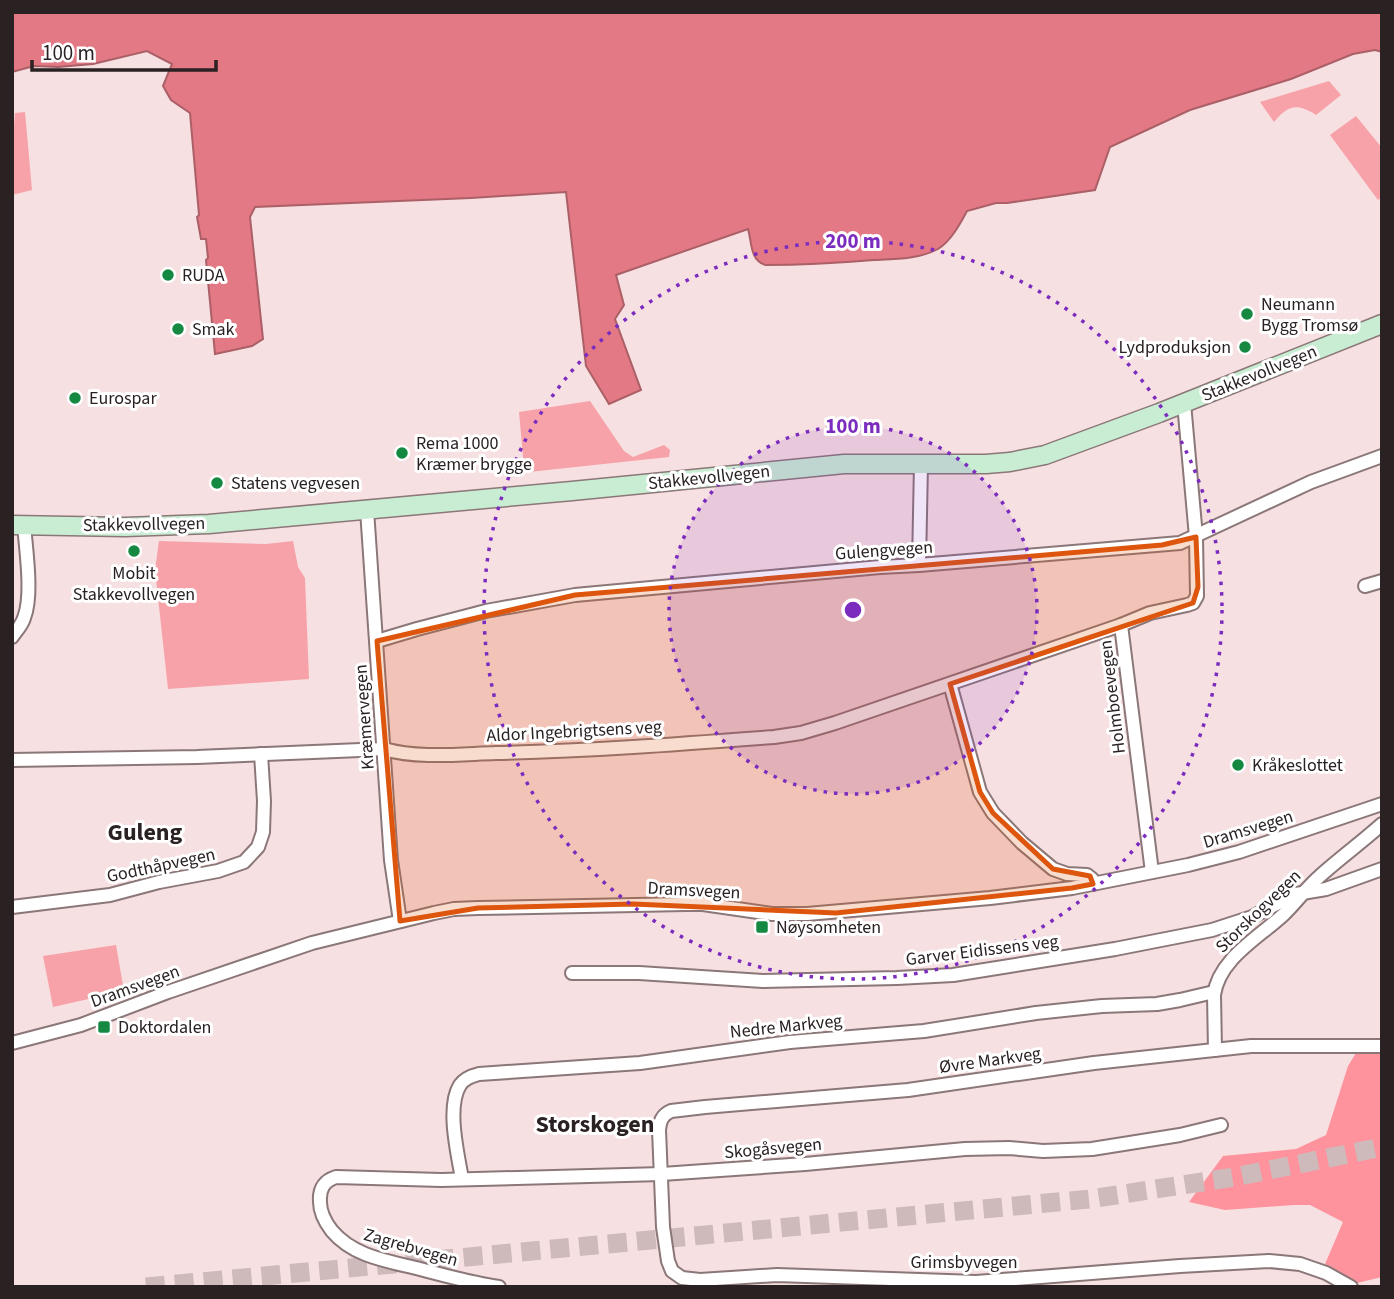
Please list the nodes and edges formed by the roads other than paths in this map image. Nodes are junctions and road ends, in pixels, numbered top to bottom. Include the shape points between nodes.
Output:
1 (1382, 324) edge
2 (1184, 404) junction
3 (1382, 456) edge
4 (921, 464) junction
5 (367, 510) junction
6 (18, 525) edge
7 (1196, 537) junction
8 (919, 565) junction
9 (1382, 581) edge
10 (1365, 586) dead end
11 (1121, 625) junction
12 (12, 637) edge
13 (377, 641) junction
14 (950, 684) junction
15 (384, 749) junction
16 (261, 754) junction
17 (12, 760) edge
18 (1382, 804) edge
19 (1382, 824) edge
20 (1382, 869) edge
21 (1152, 872) junction
22 (1093, 884) junction
23 (1305, 892) junction
24 (12, 907) edge
25 (400, 921) junction
26 (572, 973) dead end
27 (1214, 992) junction
28 (12, 1043) edge
29 (1382, 1046) edge
30 (1215, 1050) junction
31 (1221, 1125) dead end
32 (662, 1174) junction
33 (462, 1179) junction
34 (326, 1181) joint
35 (1087, 1280) edge
36 (499, 1287) edge
37 (1351, 1287) edge

1 - 2 street, Stakkevollvegen
2 - 4 street, Stakkevollvegen via 1045,455 1010,462
2 - 7 street, Holmboevegen
3 - 7 street, Gulengvegen via 1287,492
4 - 5 street, Stakkevollvegen via 791,468
4 - 8 street
5 - 6 street, Stakkevollvegen via 174,526
5 - 13 street, Kræmervegen
6 - 12 street via 28,573 28,607
7 - 8 street, Gulengvegen via 1162,545
7 - 11 street, Holmboevegen via 1195,600
8 - 13 street, Gulengvegen via 575,595 486,611
9 - 10 street
11 - 14 street, Aldor Ingebrigtsens veg
11 - 21 street, Holmboevegen
13 - 15 street, Kræmervegen
14 - 15 street, Aldor Ingebrigtsens veg via 817,728 774,737 443,755
14 - 22 street via 980,792 993,813 1053,869 1087,875
15 - 16 street, Aldor Ingebrigtsens veg
15 - 25 street, Kræmervegen
16 - 17 street, Aldor Ingebrigtsens veg
16 - 24 street, Godthåpvegen via 263,832 258,847 244,862 100,896
18 - 21 street, Dramsvegen via 1239,852
19 - 23 street, Storskogvegen
20 - 23 street, Garver Eidissens veg
21 - 22 street, Dramsvegen
22 - 25 street, Dramsvegen via 836,913 772,914 703,904 620,904 454,909
23 - 26 street, Garver Eidissens veg via 1212,930 953,975 775,981
23 - 27 street, Storskogvegen via 1236,956 1221,973
25 - 28 street, Dramsvegen via 312,943 81,1025
27 - 30 street
27 - 33 street, Nedre Markveg via 1157,1003 1036,1013 924,1031 790,1042 640,1063 479,1074 461,1084 455,1100
29 - 30 street, Øvre Markveg via 1268,1045
30 - 32 street, Øvre Markveg via 908,1090 671,1111 660,1123
31 - 32 street, Skogåsvegen via 1092,1149 965,1149
32 - 33 street, Skogåsvegen
32 - 35 street, Grimsbyvegen via 668,1261 682,1278
33 - 34 street, Skogåsvegen via 336,1177
34 - 36 street, Zagrebvegen via 321,1191 322,1216 339,1239 355,1250 395,1264
35 - 37 street, Grimsbyvegen via 1229,1263 1278,1262 1316,1269

